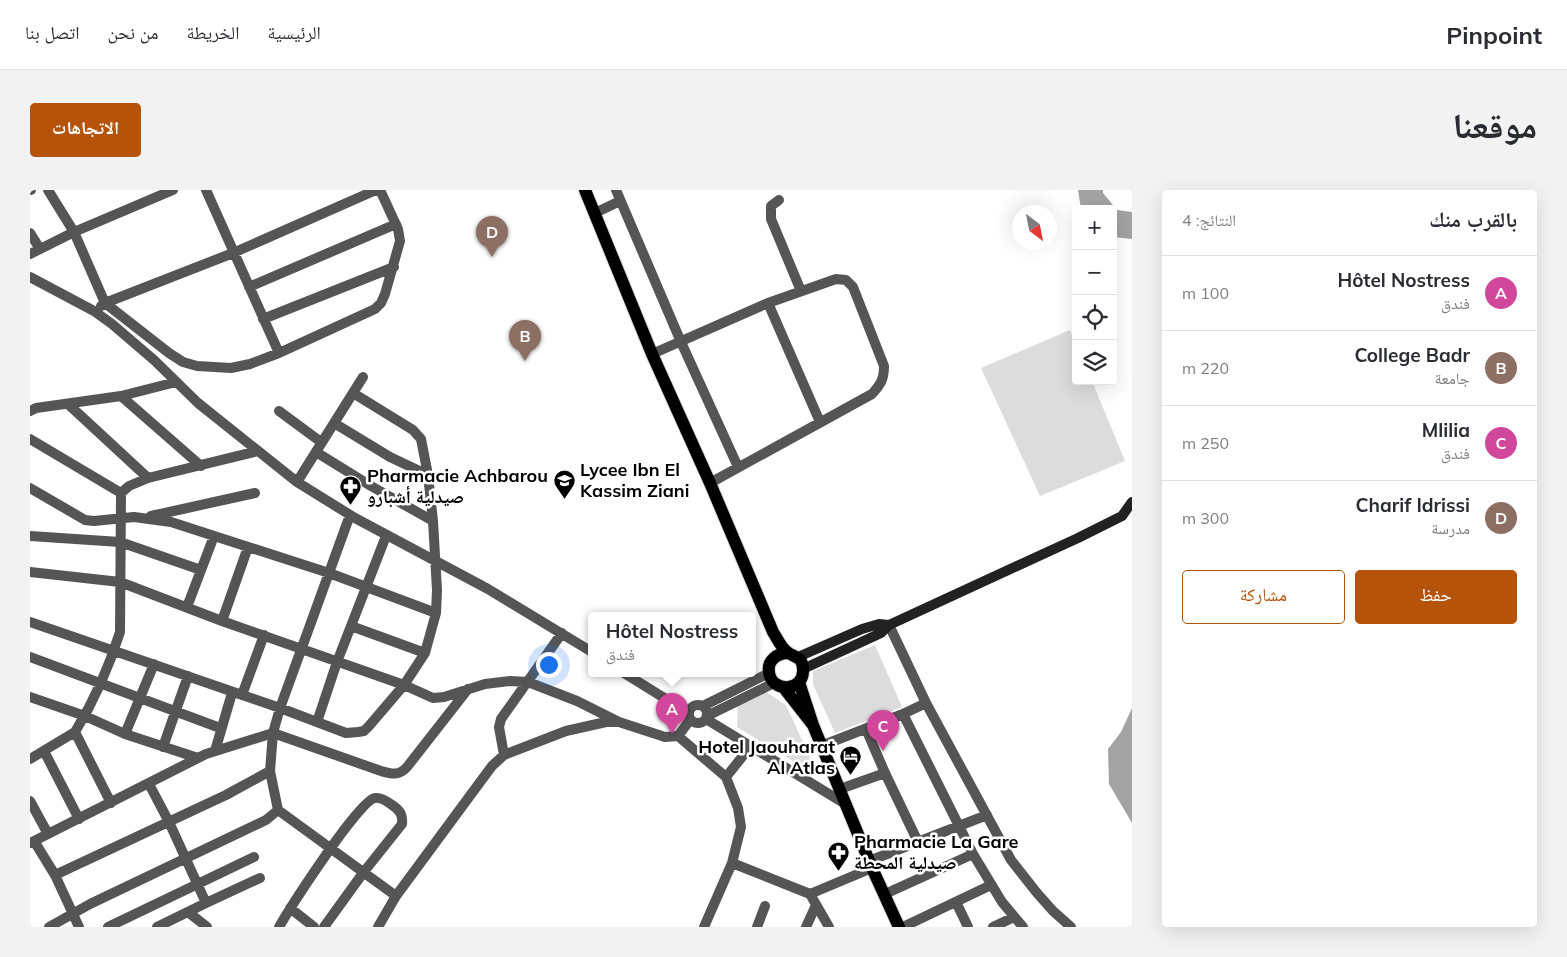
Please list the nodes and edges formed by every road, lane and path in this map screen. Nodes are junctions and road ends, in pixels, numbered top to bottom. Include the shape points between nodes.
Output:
1 (48, 190) edge
2 (173, 190) edge
3 (206, 190) edge
4 (378, 190) edge
5 (585, 190) edge
6 (616, 190) edge
7 (779, 200) dead end
8 (620, 201) junction
9 (595, 213) junction
10 (396, 224) junction
11 (74, 232) junction
12 (30, 233) edge
13 (40, 249) junction
14 (30, 254) edge
15 (233, 254) junction
16 (394, 267) junction
17 (30, 277) edge
18 (249, 287) junction
19 (801, 291) junction
20 (105, 303) junction
21 (768, 303) junction
22 (94, 312) junction
23 (263, 318) junction
24 (680, 342) junction
25 (278, 353) junction
26 (652, 354) junction
27 (362, 376) dead end
28 (176, 382) junction
29 (352, 393) junction
30 (121, 396) junction
31 (68, 404) junction
32 (30, 411) edge
33 (279, 411) dead end
34 (820, 422) junction
35 (334, 423) junction
36 (30, 439) edge
37 (321, 442) junction
38 (258, 451) junction
39 (316, 452) junction
40 (201, 466) junction
41 (738, 468) junction
42 (428, 475) junction
43 (148, 478) junction
44 (297, 482) junction
45 (710, 483) junction
46 (30, 488) edge
47 (121, 493) junction
48 (255, 493) dead end
49 (1132, 502) edge
50 (350, 515) junction
51 (120, 518) junction
52 (143, 518) junction
53 (433, 521) junction
54 (30, 536) edge
55 (214, 536) junction
56 (386, 536) junction
57 (120, 542) junction
58 (248, 547) junction
59 (436, 562) junction
60 (201, 570) junction
61 (30, 572) edge
62 (329, 573) junction
63 (120, 582) junction
64 (366, 587) junction
65 (187, 607) junction
66 (436, 613) junction
67 (222, 621) junction
68 (30, 622) edge
69 (352, 626) junction
70 (889, 626) junction
71 (562, 632) junction
72 (773, 632) junction
73 (264, 635) junction
74 (301, 648) junction
75 (588, 649) edge
76 (114, 651) junction
77 (426, 653) junction
78 (30, 657) edge
79 (773, 658) junction
80 (796, 660) junction
81 (337, 662) junction
82 (154, 664) junction
83 (188, 676) junction
84 (630, 677) edge
85 (775, 681) junction
86 (528, 682) junction
87 (799, 682) junction
88 (100, 684) junction
89 (404, 685) junction
90 (468, 689) junction
91 (237, 694) junction
92 (30, 697) edge
93 (140, 698) junction
94 (926, 703) junction
95 (280, 708) junction
96 (175, 711) junction
97 (705, 714) junction
98 (903, 714) junction
99 (85, 716) junction
100 (689, 716) junction
101 (317, 722) junction
102 (619, 722) junction
103 (813, 725) junction
104 (220, 728) junction
105 (866, 729) junction
106 (75, 732) junction
107 (273, 733) junction
108 (125, 734) junction
109 (678, 736) junction
110 (822, 746) junction
111 (163, 747) junction
112 (750, 747) junction
113 (44, 751) junction
114 (215, 751) junction
115 (504, 755) junction
116 (198, 758) junction
117 (30, 759) edge
118 (270, 771) junction
119 (885, 773) junction
120 (726, 777) junction
121 (149, 784) junction
122 (840, 789) junction
123 (30, 801) edge
124 (111, 803) junction
125 (847, 805) junction
126 (278, 810) junction
127 (987, 815) junction
128 (79, 819) junction
129 (169, 822) junction
130 (958, 826) junction
131 (48, 834) junction
132 (32, 842) edge
133 (918, 842) junction
134 (330, 849) junction
135 (973, 854) junction
136 (254, 856) dead end
137 (186, 859) junction
138 (732, 863) junction
139 (870, 864) junction
140 (363, 873) junction
141 (55, 875) junction
142 (260, 878) dead end
143 (197, 885) junction
144 (991, 886) junction
145 (810, 894) junction
146 (885, 894) junction
147 (396, 896) junction
148 (956, 902) junction
149 (206, 903) junction
150 (816, 905) junction
151 (765, 906) dead end
152 (290, 908) junction
153 (188, 912) junction
154 (73, 913) junction
155 (1014, 917) junction
156 (49, 927) edge
157 (79, 927) edge
158 (108, 927) edge
159 (157, 927) edge
160 (207, 927) edge
161 (279, 927) edge
162 (314, 927) edge
163 (324, 927) edge
164 (378, 927) edge
165 (704, 927) edge
166 (757, 927) edge
167 (806, 927) edge
168 (829, 927) edge
169 (898, 927) edge
170 (904, 927) edge
171 (968, 927) edge
172 (993, 927) edge
173 (1023, 927) edge
174 (1071, 927) edge

1 - 11 street
2 - 11 street
3 - 15 street
4 - 10 street
4 - 15 street
5 - 9 main road
6 - 8 street
7 - 19 street via 771,206 771,219
8 - 9 street
8 - 24 street
9 - 26 main road
10 - 16 street via 400,241
10 - 18 street
11 - 13 street
11 - 20 street
12 - 13 street
13 - 14 street
15 - 18 street
15 - 20 street
16 - 23 street
16 - 25 street via 381,304 375,309
17 - 22 street
18 - 23 street
19 - 21 street
19 - 34 street via 836,279 846,280 853,287 884,366 882,384 872,394
20 - 22 street
20 - 25 street via 183,362 232,368
21 - 24 street
21 - 34 street
22 - 28 street via 132,340
23 - 25 street
24 - 26 street
24 - 41 street
26 - 45 main road
27 - 29 street
28 - 30 street
28 - 38 street
29 - 35 street
29 - 42 street via 418,434
30 - 31 street
30 - 40 street
31 - 32 street
31 - 43 street
33 - 37 street
34 - 41 street
35 - 37 street
35 - 42 street via 390,457
36 - 47 street
37 - 39 street
38 - 40 street
38 - 44 street
39 - 44 street
39 - 53 street
40 - 43 street
41 - 45 street
42 - 53 street
43 - 47 street via 128,486
44 - 50 street
45 - 72 main road
46 - 51 street via 85,520
47 - 51 street
48 - 52 street
49 - 70 street via 1122,516
50 - 56 street
50 - 62 street
51 - 52 street
51 - 57 street
52 - 55 street via 171,522
53 - 59 street
54 - 57 street
55 - 58 street
55 - 60 street
56 - 59 street
56 - 64 street
57 - 60 street
57 - 63 street
58 - 62 street
58 - 67 street
59 - 66 street
59 - 71 street
60 - 65 street
61 - 63 street
62 - 64 street
62 - 74 street
63 - 65 street
63 - 76 street via 120,632
64 - 66 street
64 - 69 street
65 - 67 street
66 - 77 street
67 - 73 street
68 - 76 street
69 - 77 street
69 - 81 street
70 - 80 street via 881,633
70 - 94 street
71 - 75 street
71 - 86 street
72 - 79 main road
72 - 80 main road
73 - 74 street
73 - 91 street
74 - 81 street
74 - 95 street
76 - 82 street
76 - 88 street
77 - 89 street
78 - 88 street
79 - 80 main road via 778,655
79 - 85 main road via 768,668
80 - 87 main road via 802,677
81 - 89 street
81 - 101 street
82 - 83 street
82 - 93 street
83 - 91 street
83 - 96 street
84 - 100 street
85 - 87 main road via 795,685
85 - 97 street
85 - 103 main road
86 - 90 street via 510,681
86 - 102 street via 578,701
86 - 115 street via 499,724
87 - 103 main road
88 - 93 street
88 - 99 street
89 - 90 street via 434,698
89 - 101 street via 364,731 346,733
90 - 107 street via 404,771 398,774
91 - 95 street
91 - 104 street
92 - 99 street
93 - 96 street
93 - 108 street
94 - 98 street
94 - 127 street
95 - 101 street
95 - 107 street
96 - 104 street
96 - 111 street
97 - 100 street via 696,724
97 - 100 street via 696,705
97 - 112 street
98 - 105 street
98 - 130 street
99 - 106 street
99 - 108 street
100 - 109 street
102 - 109 street via 665,737
102 - 115 street via 566,731
103 - 110 main road
104 - 114 street
105 - 110 street
105 - 119 street
106 - 113 street
106 - 124 street
107 - 114 street
107 - 118 street
108 - 111 street
109 - 120 street
110 - 122 main road
111 - 116 street
112 - 120 street
112 - 125 street
113 - 117 street
113 - 128 street
114 - 116 street
115 - 147 street via 492,766
116 - 121 street
118 - 126 street
118 - 129 street
119 - 122 street
119 - 133 street
120 - 138 street via 741,826
121 - 124 street
121 - 129 street
122 - 125 main road
123 - 131 street
124 - 128 street
125 - 139 main road
126 - 134 street
126 - 137 street via 266,820
127 - 130 street
127 - 174 street via 1016,866 1053,911
128 - 131 street
129 - 137 street
129 - 141 street
130 - 133 street
130 - 135 street
131 - 132 street
132 - 141 street
133 - 139 street
134 - 140 street
134 - 140 street via 370,800 380,798 397,809 403,818 402,824
134 - 152 street
135 - 144 street
135 - 146 street
136 - 143 street
137 - 143 street
137 - 154 street
138 - 145 street
138 - 165 street
139 - 145 street
139 - 146 main road
140 - 147 street
140 - 163 street
141 - 154 street
142 - 149 street
143 - 149 street
143 - 158 street
144 - 148 street
144 - 155 street
145 - 150 street
146 - 169 main road
147 - 164 street
148 - 170 street
148 - 171 street
149 - 153 street
150 - 167 street
150 - 168 street
151 - 166 street
152 - 161 street
152 - 162 street
153 - 159 street
153 - 160 street
154 - 156 street
154 - 157 street
155 - 172 street
155 - 173 street

